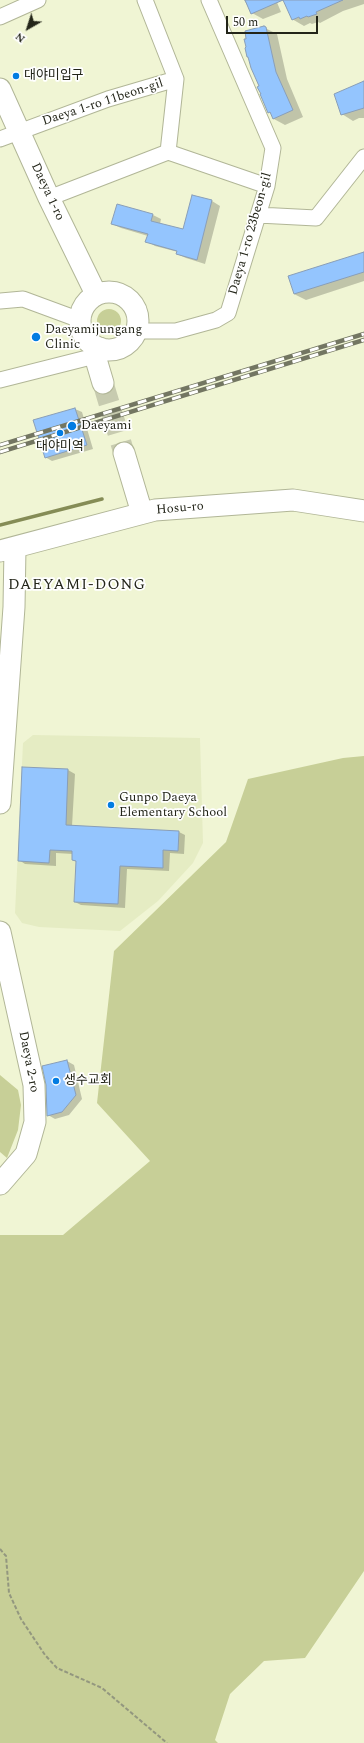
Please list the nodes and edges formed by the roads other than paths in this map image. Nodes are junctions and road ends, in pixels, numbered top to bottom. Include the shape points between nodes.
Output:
1 (38, 0) edge
2 (145, 0) edge
3 (209, 0) edge
4 (0, 17) edge
5 (176, 79) junction
6 (0, 89) edge
7 (9, 135) edge
8 (168, 152) junction
9 (364, 157) edge
10 (267, 186) junction
11 (49, 198) junction
12 (258, 215) junction
13 (96, 294) junction
14 (0, 301) edge
15 (80, 320) junction
16 (136, 331) junction
17 (98, 352) junction
18 (0, 380) edge
19 (103, 383) tunnel mouth
20 (124, 453) tunnel mouth
21 (364, 511) edge
22 (142, 513) junction
23 (8, 550) edge
24 (6, 647) edge
25 (0, 803) edge
26 (0, 932) edge
27 (0, 1184) edge

1 - 4 street
2 - 5 street, Daeya 1-ro 11beon-gil
3 - 10 street, Daeya 1-ro 23beon-gil via 272,148
5 - 7 street, Daeya 1-ro 11beon-gil via 108,99
5 - 8 street
6 - 7 street, Daeya 1-ro
7 - 11 street, Daeya 1-ro
8 - 10 street
8 - 11 street
9 - 12 street via 316,218
10 - 12 street, Daeya 1-ro 23beon-gil
11 - 13 street, Daeya 1-ro
12 - 16 street, Daeya 1-ro 23beon-gil via 228,312 216,320 176,331
13 - 15 street via 84,304
13 - 16 street via 107,291 119,293 129,299 137,314
14 - 15 street via 23,299
15 - 17 street via 85,337
16 - 17 street via 125,345
17 - 18 street
17 - 19 street
20 - 22 street
21 - 22 street, Hosu-ro via 292,500
22 - 23 street, Hosu-ro
23 - 24 street
24 - 25 street
26 - 27 street, Daeya 2-ro via 34,1085 35,1122 26,1154

